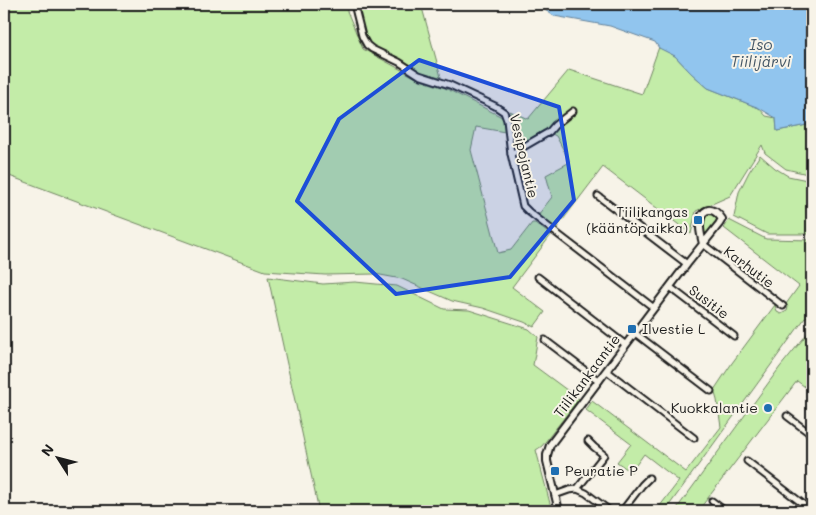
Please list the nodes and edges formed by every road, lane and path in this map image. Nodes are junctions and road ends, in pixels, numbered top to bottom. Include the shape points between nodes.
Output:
1 (354, 4) edge
2 (573, 111) dead end
3 (510, 154) junction
4 (598, 196) dead end
5 (703, 244) junction
6 (687, 264) junction
7 (538, 277) dead end
8 (670, 287) junction
9 (783, 306) dead end
10 (654, 308) junction
11 (635, 333) junction
12 (734, 336) dead end
13 (545, 340) dead end
14 (626, 345) junction
15 (607, 371) junction
16 (599, 381) junction
17 (711, 391) dead end
18 (787, 416) dead end
19 (812, 435) edge
20 (694, 438) dead end
21 (588, 441) dead end
22 (747, 461) dead end
23 (649, 478) dead end
24 (577, 489) junction
25 (555, 495) junction
26 (712, 501) dead end
27 (559, 511) edge
28 (610, 511) edge
29 (622, 511) edge
30 (725, 511) edge
31 (812, 511) edge

1 - 3 street, Vesipojantie via 367,45 419,75 450,85 504,112
2 - 3 street via 549,132
3 - 10 street, Vesipojantie via 523,206
4 - 6 street
5 - 5 street, Tiilikankaantie via 722,219 713,210 704,212 701,217
5 - 6 street, Tiilikankaantie
5 - 9 street, Karhutie
6 - 8 street, Tiilikankaantie
7 - 14 street
8 - 10 street, Tiilikankaantie
8 - 12 street, Susitie
10 - 11 street, Tiilikankaantie
11 - 14 street, Tiilikankaantie
11 - 17 street
13 - 16 street
14 - 15 street, Tiilikankaantie
15 - 16 street, Tiilikankaantie
15 - 20 street
16 - 25 street, Tiilikankaantie via 550,444 547,461
18 - 19 street
21 - 24 street via 604,455
22 - 31 street
23 - 29 street
24 - 25 street
24 - 28 street
25 - 27 street, Tiilikankaantie
26 - 30 street

